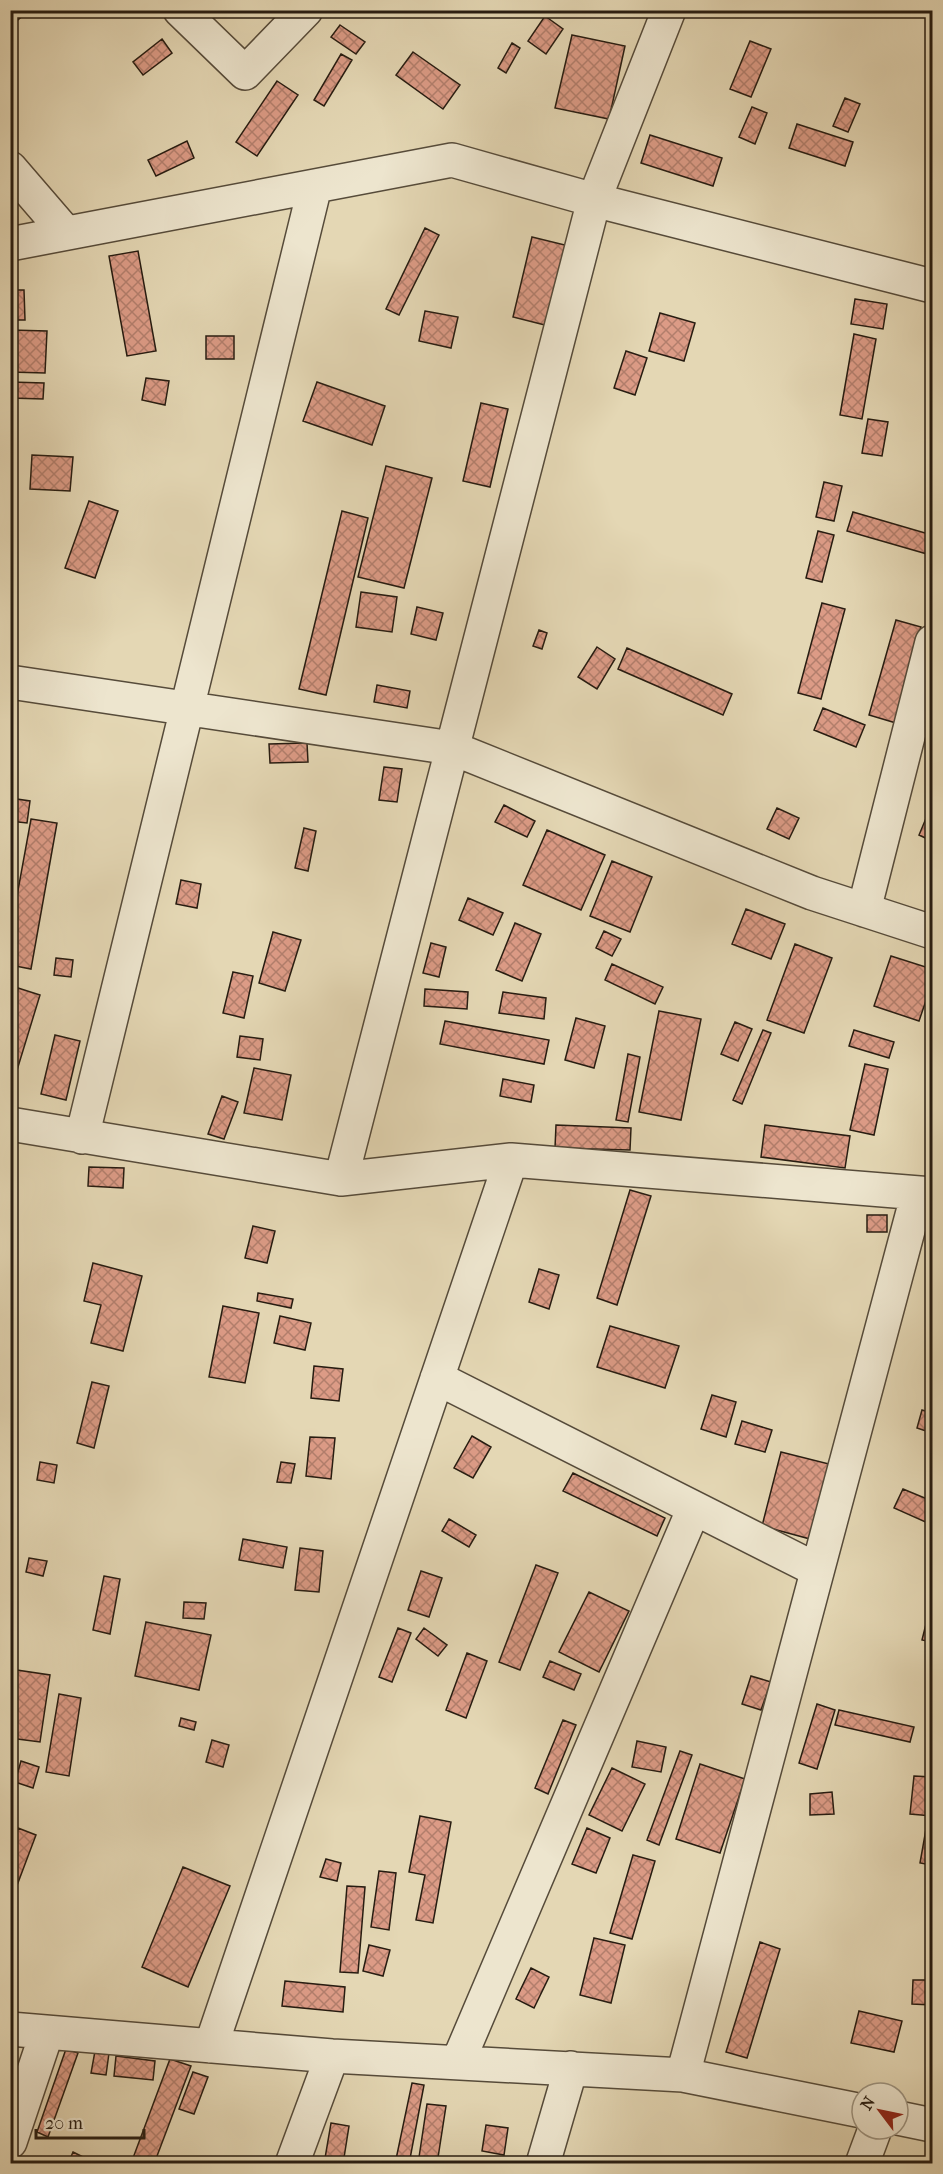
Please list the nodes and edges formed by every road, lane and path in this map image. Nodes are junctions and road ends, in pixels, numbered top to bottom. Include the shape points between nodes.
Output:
1 (180, 10) edge
2 (306, 10) edge
3 (669, 10) edge
4 (10, 168) edge
5 (315, 186) junction
6 (594, 200) junction
7 (66, 233) junction
8 (10, 244) edge
9 (933, 286) edge
10 (933, 642) edge
11 (10, 682) edge
12 (187, 708) junction
13 (924, 709) edge
14 (452, 747) junction
15 (864, 910) junction
16 (933, 932) edge
17 (10, 1124) edge
18 (82, 1137) junction
19 (511, 1160) junction
20 (341, 1179) junction
21 (925, 1193) edge
22 (437, 1378) junction
23 (694, 1508) junction
24 (817, 1570) junction
25 (10, 2029) edge
26 (47, 2032) junction
27 (211, 2046) junction
28 (332, 2056) junction
29 (458, 2062) junction
30 (572, 2068) junction
31 (683, 2074) junction
32 (850, 2109) edge
33 (910, 2120) edge
34 (933, 2125) edge
35 (870, 2141) edge
36 (10, 2142) edge
37 (292, 2163) edge
38 (543, 2163) edge
39 (862, 2163) edge

1 - 2 street via 245,73
3 - 6 street
4 - 7 street
5 - 6 street via 452,160
5 - 7 street
5 - 12 street
6 - 9 street
6 - 14 street
7 - 8 street
10 - 13 street
11 - 12 street
12 - 14 street
12 - 18 street
13 - 15 street
14 - 15 street via 812,893
14 - 20 street
15 - 16 street
17 - 18 street
18 - 20 street
19 - 20 street
19 - 21 street
19 - 22 street
21 - 24 street
22 - 23 street
22 - 27 street
23 - 24 street
23 - 29 street
24 - 31 street
25 - 26 street
26 - 27 street
26 - 36 street
27 - 28 street
28 - 29 street
28 - 37 street
29 - 30 street
30 - 31 street
30 - 38 street
31 - 32 street
33 - 34 street
35 - 39 street

